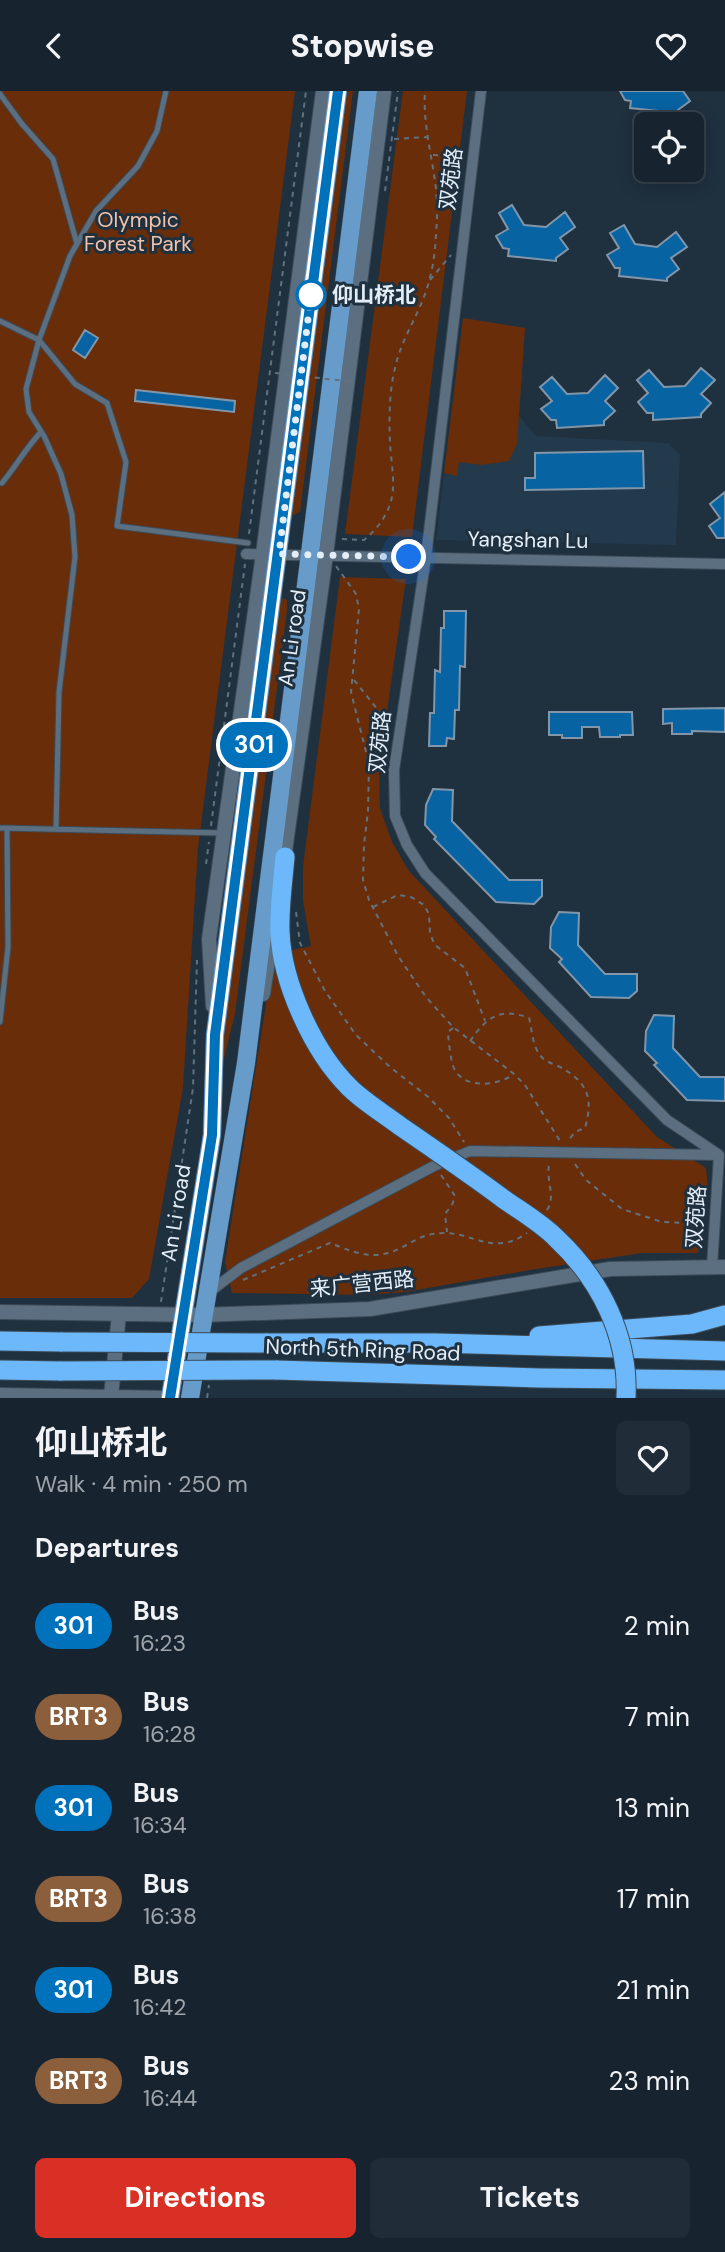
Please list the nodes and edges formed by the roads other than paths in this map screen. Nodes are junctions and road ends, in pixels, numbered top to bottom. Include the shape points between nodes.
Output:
1 (166, 91) edge
2 (323, 91) edge
3 (338, 91) edge
4 (368, 91) edge
5 (384, 91) edge
6 (481, 91) edge
7 (0, 94) edge
8 (77, 244) junction
9 (0, 321) edge
10 (39, 340) junction
11 (41, 432) junction
12 (2, 482) dead end
13 (247, 548) joint
14 (271, 554) junction
15 (426, 557) junction
16 (327, 558) junction
17 (725, 564) edge
18 (0, 828) edge
19 (7, 828) junction
20 (56, 829) junction
21 (223, 833) junction
22 (285, 857) junction
23 (0, 947) edge
24 (8, 947) junction
25 (1, 1012) edge
26 (0, 1023) edge
27 (215, 1035) junction
28 (246, 1063) junction
29 (722, 1155) edge
30 (718, 1267) edge
31 (206, 1294) junction
32 (0, 1312) edge
33 (119, 1314) junction
34 (182, 1315) junction
35 (202, 1315) junction
36 (725, 1315) edge
37 (0, 1341) edge
38 (436, 1343) junction
39 (725, 1351) edge
40 (0, 1370) edge
41 (662, 1380) junction
42 (725, 1381) edge
43 (725, 1394) edge
44 (0, 1395) edge
45 (111, 1397) edge
46 (169, 1398) edge
47 (190, 1398) edge
48 (626, 1398) edge

1 - 8 lane via 157,131 138,166 96,211
2 - 14 street, An Li road
3 - 14 main road, An Li road
4 - 16 main road, An Li road
5 - 16 street, An Li road
6 - 15 street, 双苑路
7 - 8 lane via 53,159
8 - 10 lane
9 - 10 lane
10 - 11 lane via 26,389 29,412
10 - 13 lane via 75,384 107,403 126,462 117,526
11 - 12 lane
11 - 20 lane via 61,474 72,515 75,557 59,692
13 - 14 street, Yangshan Lu
14 - 16 street, Yangshan Lu
14 - 21 street, An Li road
14 - 27 main road, An Li road
15 - 16 street, Yangshan Lu
15 - 17 street, Yangshan Lu
15 - 29 street, 双苑路 via 394,770 395,816 407,845 425,873 667,1120
16 - 22 street, An Li road
16 - 28 main road, An Li road
18 - 19 lane
19 - 20 lane
19 - 24 lane
20 - 21 lane
21 - 27 street, An Li road via 209,939
22 - 28 street, An Li road via 262,1001
22 - 48 highway, bridge via 280,933 286,966 301,1015 321,1052 349,1087 554,1236 584,1266 604,1296 620,1341
23 - 24 lane
24 - 25 lane
25 - 26 lane
27 - 34 main road, An Li road via 212,1135
28 - 31 main road, An Li road
29 - 30 street, 双苑路 via 715,1225
29 - 31 street via 470,1151 241,1268
30 - 35 street, 来广营西路 via 610,1269 370,1309
31 - 35 main road, An Li road
32 - 33 street, 来广营西路
33 - 34 street, 来广营西路
33 - 45 street
34 - 35 street, 来广营西路
34 - 46 main road, An Li road
35 - 47 main road, An Li road
36 - 38 highway via 692,1324
37 - 38 highway, North 5th Ring Road, bridge
38 - 39 highway, North 5th Ring Road
40 - 41 highway, North 5th Ring Road, bridge via 276,1370
41 - 42 highway, North 5th Ring Road
41 - 43 highway
44 - 45 street
45 - 46 street

